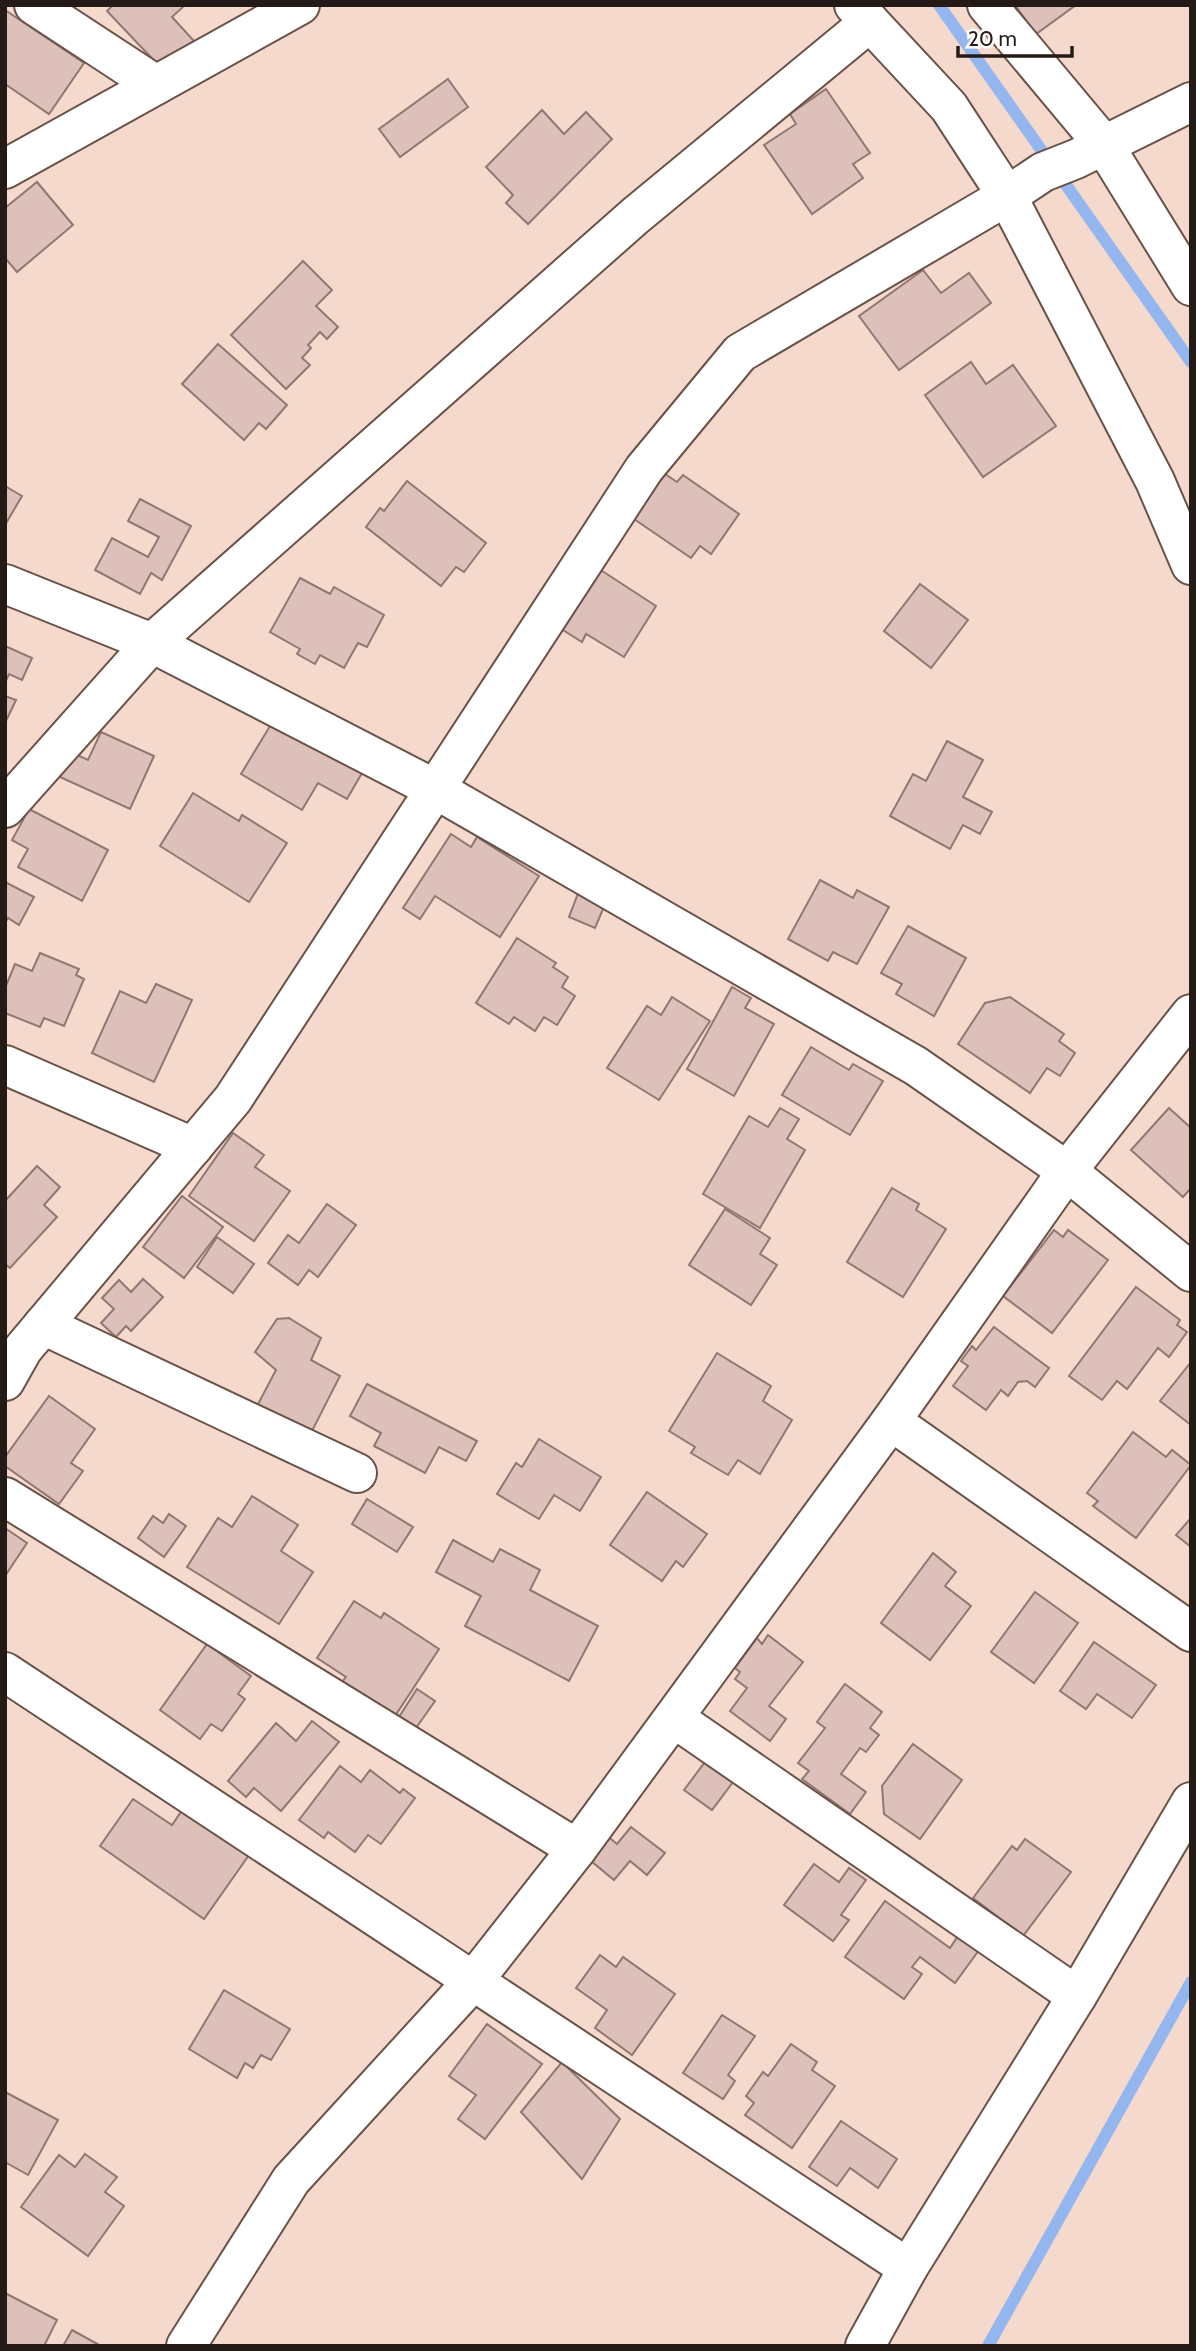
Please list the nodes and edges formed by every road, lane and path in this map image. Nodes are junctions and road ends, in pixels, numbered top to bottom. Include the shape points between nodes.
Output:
1 (34, 5) edge
2 (300, 5) edge
3 (987, 5) edge
4 (862, 14) edge
5 (156, 85) junction
6 (1191, 102) edge
7 (1075, 159) junction
8 (5, 169) edge
9 (1007, 197) junction
10 (1191, 286) edge
11 (1191, 565) edge
12 (5, 584) edge
13 (152, 643) junction
14 (435, 789) junction
15 (5, 808) edge
16 (1191, 1014) edge
17 (5, 1065) edge
18 (193, 1147) junction
19 (1067, 1171) junction
20 (1191, 1272) edge
21 (43, 1325) junction
22 (5, 1381) edge
23 (891, 1421) junction
24 (357, 1473) dead end
25 (5, 1497) edge
26 (1191, 1632) edge
27 (5, 1672) edge
28 (674, 1718) junction
29 (1191, 1802) edge
30 (577, 1849) junction
31 (474, 1980) junction
32 (1077, 1996) junction
33 (908, 2268) junction
34 (186, 2346) edge
35 (865, 2346) edge

1 - 5 street
2 - 5 street
3 - 7 street
4 - 9 street via 948,107
4 - 13 street
5 - 8 street
6 - 7 street
7 - 9 street
7 - 10 street
9 - 11 street via 1155,481
9 - 14 street via 740,353 644,469
12 - 13 street
13 - 14 street
13 - 15 street
14 - 18 street via 233,1099
14 - 19 street via 916,1066
16 - 19 street
17 - 18 street
18 - 21 street
19 - 20 street
19 - 23 street
21 - 22 street
21 - 24 street
23 - 26 street
23 - 28 street
25 - 30 street
27 - 31 street
28 - 30 street
28 - 32 street
29 - 32 street
30 - 31 street
31 - 33 street
31 - 34 street via 291,2180
32 - 33 street
33 - 35 street

